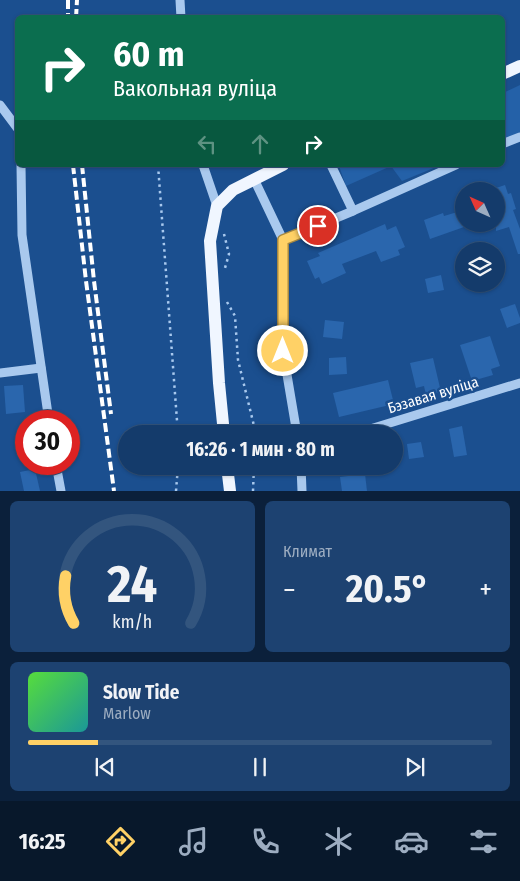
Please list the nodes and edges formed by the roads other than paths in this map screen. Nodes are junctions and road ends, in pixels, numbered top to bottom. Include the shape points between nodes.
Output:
1 (180, 0) edge
2 (181, 15) edge
3 (520, 66) edge
4 (505, 73) edge
5 (0, 104) edge
6 (15, 125) edge
7 (520, 136) edge
8 (505, 143) edge
9 (21, 167) edge
10 (204, 167) edge
11 (279, 167) edge
12 (332, 167) edge
13 (452, 167) edge
14 (254, 179) junction
15 (217, 206) junction
16 (353, 211) junction
17 (283, 240) junction
18 (41, 368) junction
19 (0, 373) edge
20 (520, 383) edge
21 (47, 410) edge
22 (223, 425) edge
23 (296, 425) edge
24 (383, 425) edge
25 (58, 475) edge
26 (228, 475) edge
27 (301, 475) edge
28 (60, 491) edge
29 (230, 491) edge
30 (302, 491) edge

1 - 2 street
3 - 4 main road
5 - 6 street
7 - 8 street
9 - 18 street via 22,235
10 - 15 street
11 - 14 main road
12 - 16 street
13 - 16 street
14 - 15 main road via 232,190
14 - 17 street
15 - 22 main road via 210,241
16 - 17 street
17 - 23 street via 283,351
18 - 19 street
18 - 21 street
20 - 24 street, Бэзавая вуліца
25 - 28 street
26 - 29 main road
27 - 30 street

